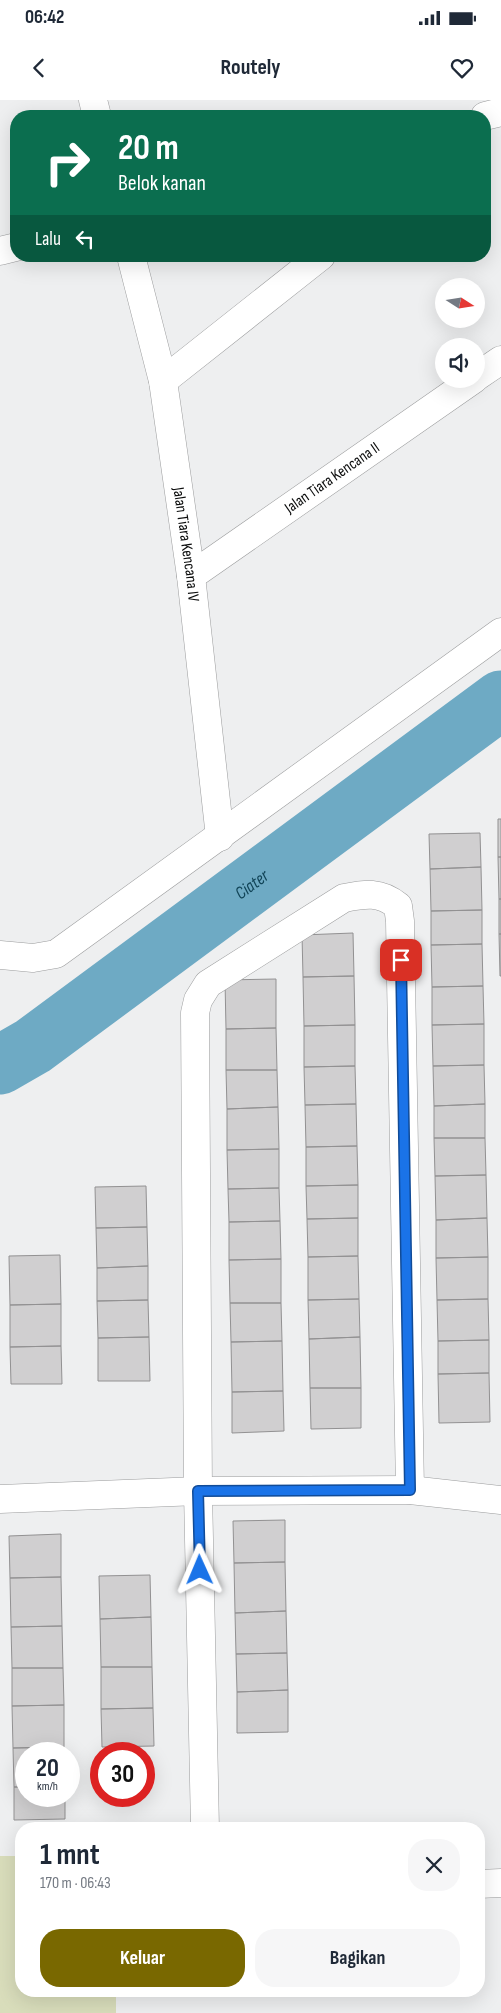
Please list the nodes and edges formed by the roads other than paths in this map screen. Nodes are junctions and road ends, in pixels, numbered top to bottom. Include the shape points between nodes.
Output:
1 (133, 262) edge
2 (313, 262) edge
3 (501, 360) edge
4 (485, 371) edge
5 (163, 381) junction
6 (461, 388) edge
7 (191, 576) junction
8 (501, 632) edge
9 (220, 837) junction
10 (0, 955) edge
11 (410, 1490) junction
12 (198, 1491) junction
13 (0, 1499) edge
14 (501, 1500) edge
15 (205, 1822) edge
16 (501, 1883) edge
17 (485, 1884) edge

1 - 5 street, Jalan Tiara Kencana IV
2 - 5 street
3 - 4 street, Jalan Tiara Kencana II
5 - 7 street, Jalan Tiara Kencana IV
6 - 7 street, Jalan Tiara Kencana II
7 - 9 street, Jalan Tiara Kencana IV
8 - 9 street
9 - 10 street via 56,954 33,958
11 - 12 street
11 - 12 street via 400,921 398,906 386,897 364,894 344,898 208,984 198,1000 195,1013
11 - 14 street
12 - 13 street
12 - 15 street
16 - 17 street

